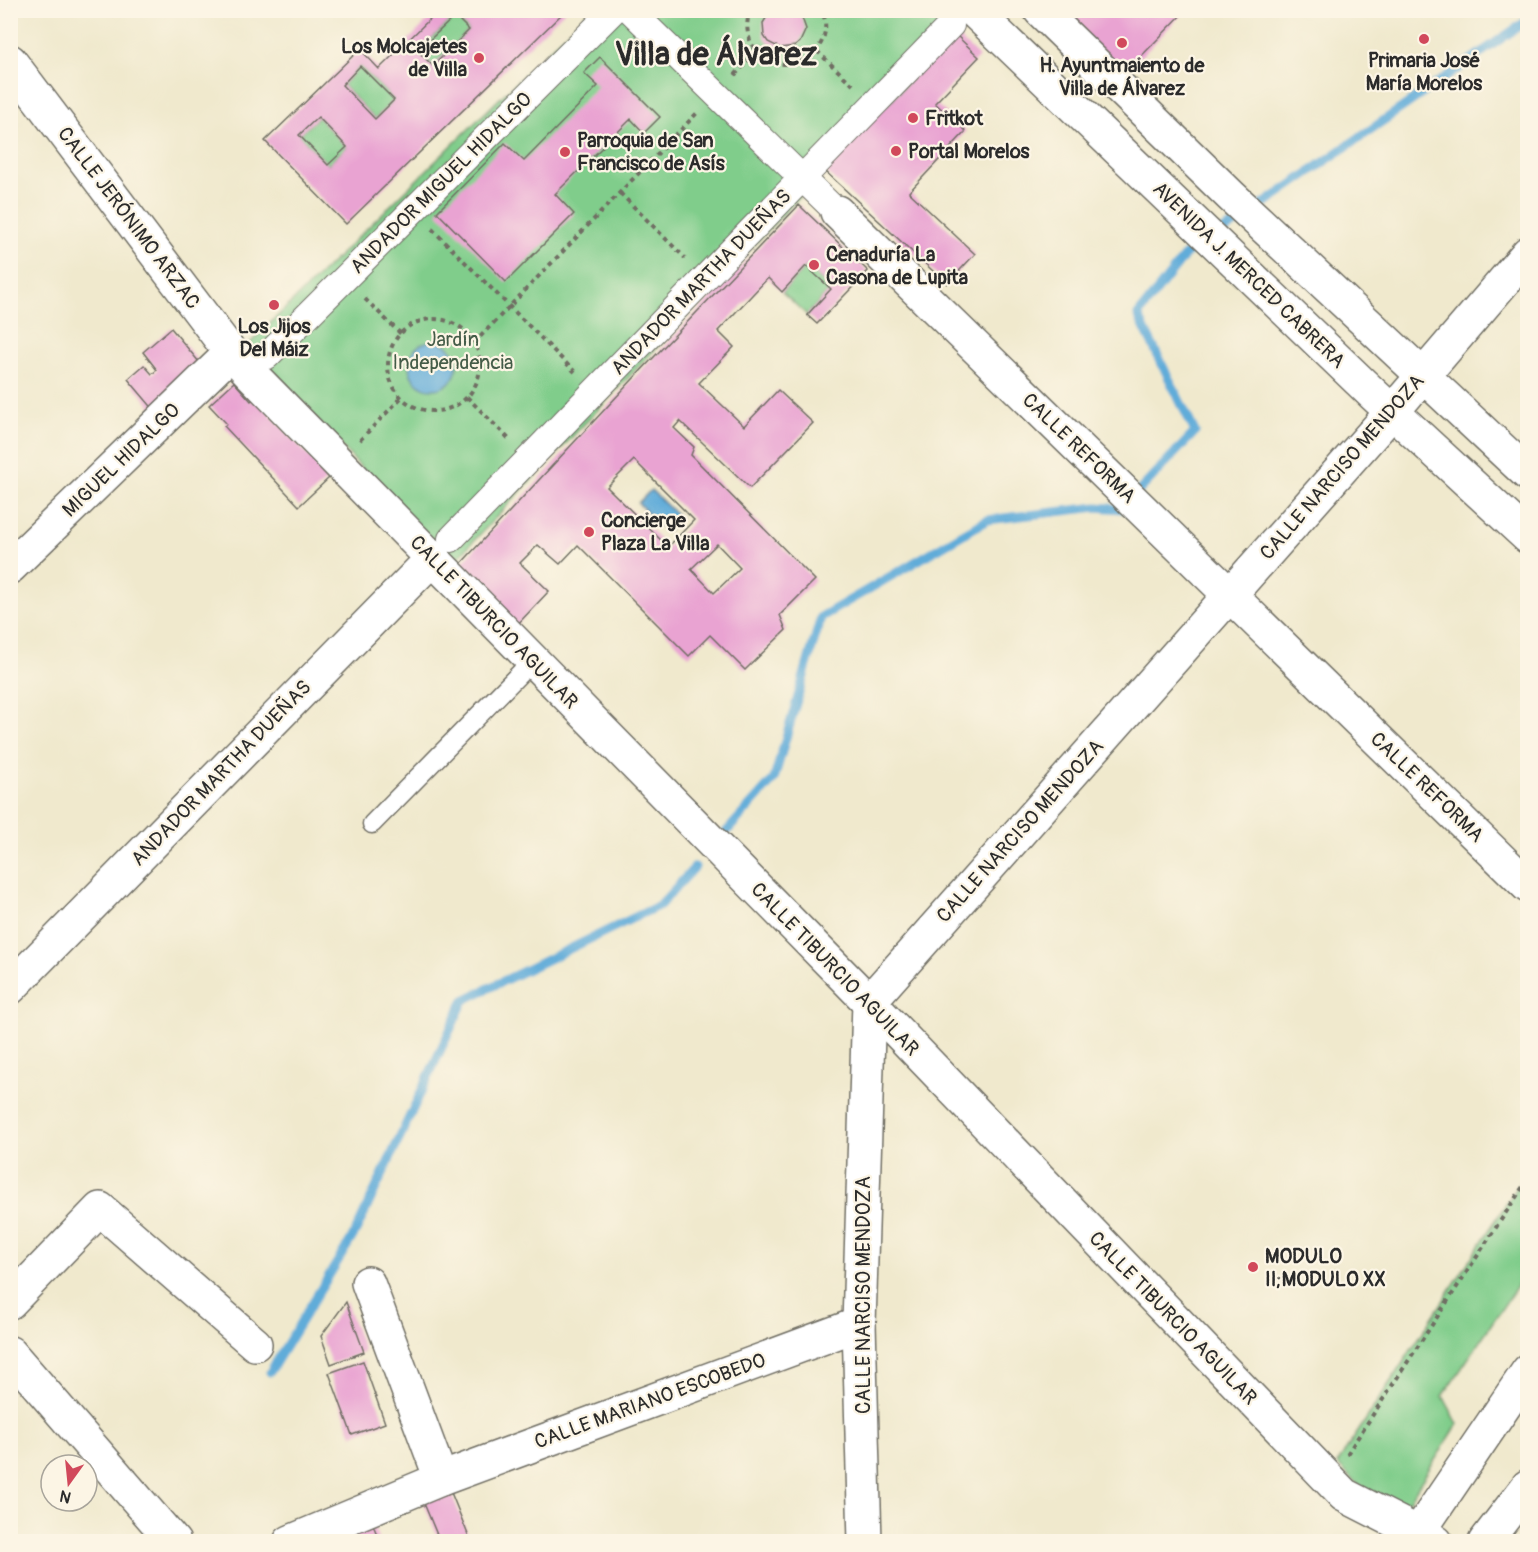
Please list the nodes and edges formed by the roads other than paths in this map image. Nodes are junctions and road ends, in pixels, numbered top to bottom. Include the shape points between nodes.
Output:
1 (614, 10) edge
2 (630, 10) edge
3 (1040, 10) edge
4 (962, 18) edge
5 (10, 61) edge
6 (802, 178) junction
7 (1245, 210) junction
8 (837, 212) joint
9 (1213, 241) junction
10 (1527, 253) edge
11 (249, 361) junction
12 (1422, 375) junction
13 (1392, 412) junction
14 (1527, 474) edge
15 (1527, 537) edge
16 (441, 549) junction
17 (10, 567) edge
18 (1230, 595) junction
19 (532, 661) junction
20 (372, 824) dead end
21 (1527, 886) edge
22 (10, 988) edge
23 (869, 1002) junction
24 (368, 1283) dead end
25 (10, 1302) edge
26 (859, 1324) junction
27 (255, 1344) dead end
28 (10, 1353) edge
29 (1527, 1371) edge
30 (441, 1479) junction
31 (1527, 1486) edge
32 (1422, 1538) edge
33 (174, 1542) edge
34 (290, 1542) edge
35 (865, 1542) edge
36 (1485, 1542) edge

1 - 11 street, ANDADOR MIGUEL HIDALGO via 345,280
2 - 6 street, CALLE REFORMA
3 - 7 street
4 - 6 street, ANDADOR MARTHA DUEÑAS
4 - 9 street, AVENIDA J. MERCED CABRERA
5 - 11 street, CALLE JERÓNIMO ARZAC
6 - 8 street, CALLE REFORMA
6 - 16 street, ANDADOR MARTHA DUEÑAS
7 - 9 street
7 - 12 street
8 - 18 street, CALLE REFORMA
9 - 13 street, AVENIDA J. MERCED CABRERA
10 - 12 street, CALLE NARCISO MENDOZA
11 - 16 street, CALLE TIBURCIO AGUILAR
11 - 17 street, MIGUEL HIDALGO
12 - 13 street, CALLE NARCISO MENDOZA
12 - 14 street
13 - 15 street, AVENIDA J. MERCED CABRERA
13 - 18 street, CALLE NARCISO MENDOZA
16 - 19 street, CALLE TIBURCIO AGUILAR
16 - 22 street, ANDADOR MARTHA DUEÑAS
18 - 21 street, CALLE REFORMA
18 - 23 street, CALLE NARCISO MENDOZA
19 - 20 lane
19 - 23 street, CALLE TIBURCIO AGUILAR
23 - 26 street, CALLE NARCISO MENDOZA
23 - 32 street, CALLE TIBURCIO AGUILAR via 1344,1495
24 - 30 street
25 - 27 street via 100,1209
26 - 30 street, CALLE MARIANO ESCOBEDO
26 - 35 street, CALLE NARCISO MENDOZA
28 - 33 street
29 - 32 street
30 - 34 street, CALLE MARIANO ESCOBEDO
31 - 36 street

